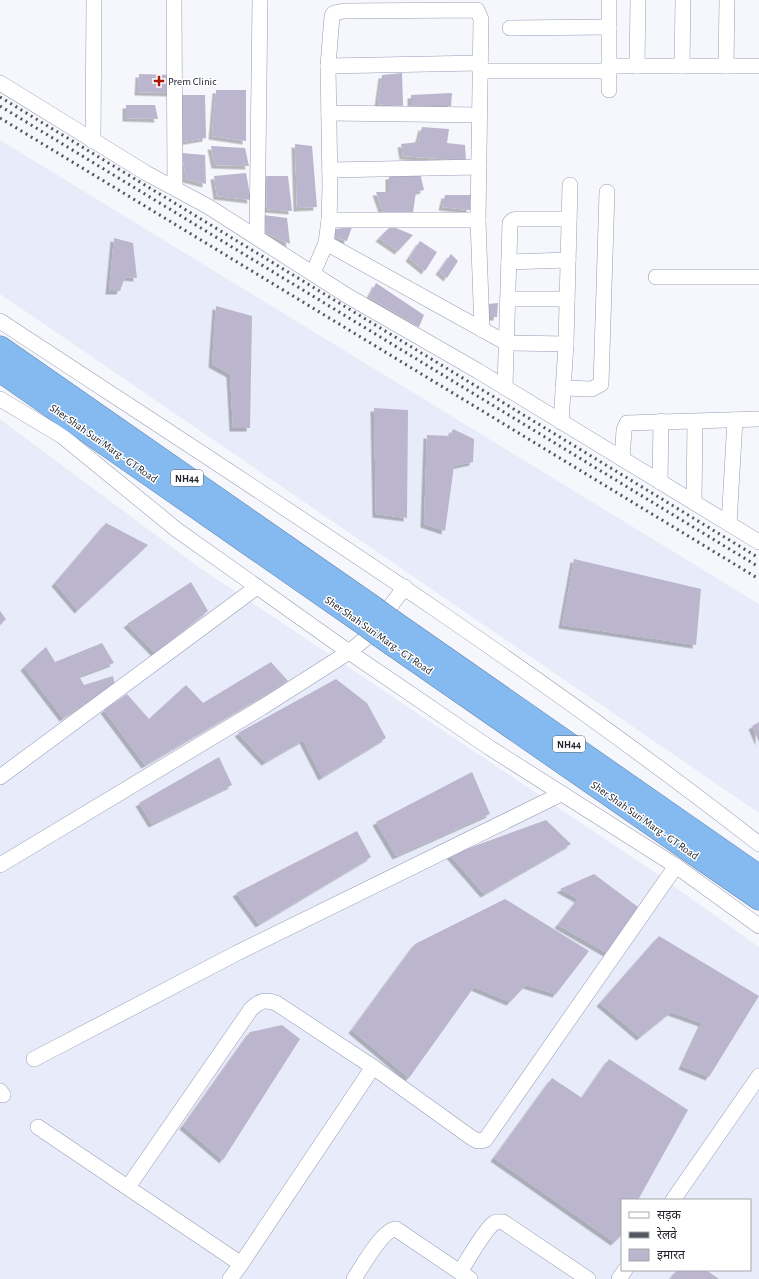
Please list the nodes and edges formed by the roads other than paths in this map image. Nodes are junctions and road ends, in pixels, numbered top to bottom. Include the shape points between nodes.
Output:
1 (94, 0) edge
2 (174, 0) edge
3 (260, 0) edge
4 (609, 0) edge
5 (638, 0) edge
6 (683, 0) edge
7 (727, 0) edge
8 (609, 27) junction
9 (510, 28) dead end
10 (328, 66) junction
11 (637, 66) junction
12 (682, 66) junction
13 (726, 66) junction
14 (759, 66) edge
15 (480, 67) junction
16 (609, 69) junction
17 (0, 83) edge
18 (609, 90) dead end
19 (329, 113) junction
20 (480, 115) junction
21 (93, 141) junction
22 (479, 167) junction
23 (330, 170) junction
24 (570, 185) dead end
25 (175, 188) junction
26 (607, 192) dead end
27 (569, 219) junction
28 (329, 220) junction
29 (478, 220) junction
30 (257, 237) junction
31 (326, 243) junction
32 (568, 260) junction
33 (509, 262) junction
34 (313, 273) junction
35 (656, 277) dead end
36 (759, 277) edge
37 (508, 299) junction
38 (567, 299) junction
39 (0, 321) edge
40 (482, 330) junction
41 (506, 342) junction
42 (566, 344) junction
43 (0, 347) edge
44 (0, 371) edge
45 (505, 387) junction
46 (563, 388) junction
47 (0, 399) edge
48 (759, 418) edge
49 (734, 420) junction
50 (661, 421) junction
51 (561, 422) junction
52 (695, 422) junction
53 (622, 459) junction
54 (660, 482) junction
55 (694, 502) junction
56 (729, 524) junction
57 (759, 542) edge
58 (257, 587) junction
59 (405, 587) junction
60 (378, 622) junction
61 (349, 652) junction
62 (0, 778) edge
63 (561, 794) junction
64 (759, 844) edge
65 (0, 865) edge
66 (676, 866) junction
67 (759, 876) edge
68 (759, 899) edge
69 (759, 926) edge
70 (34, 1059) dead end
71 (373, 1068) junction
72 (759, 1076) edge
73 (38, 1126) dead end
74 (128, 1187) junction
75 (674, 1199) edge
76 (241, 1264) junction
77 (465, 1275) edge
78 (230, 1279) edge
79 (354, 1279) edge
80 (588, 1279) edge

1 - 21 street
2 - 25 street
3 - 30 street
4 - 8 street
5 - 11 street
6 - 12 street
7 - 13 street
8 - 9 street
8 - 16 street
10 - 15 street
10 - 15 street via 330,20 334,13 344,10 476,10 481,19
10 - 19 street
11 - 12 street
11 - 16 street
12 - 13 street
13 - 14 street
15 - 16 street
15 - 20 street
16 - 18 street
17 - 21 street
19 - 20 street
19 - 23 street
20 - 22 street
21 - 25 street
22 - 23 street
22 - 29 street
23 - 28 street
24 - 27 street
25 - 30 street
26 - 46 street via 601,384 592,389
27 - 32 street
27 - 33 street via 513,220 509,228
28 - 29 street
28 - 31 street
29 - 40 street
30 - 34 street
31 - 34 street
31 - 40 street
32 - 33 street
32 - 38 street
33 - 37 street
34 - 45 street via 346,295
35 - 36 street
37 - 38 street
37 - 41 street
38 - 42 street
39 - 59 street
40 - 41 street
41 - 42 street
41 - 45 street
42 - 46 street
43 - 60 highway, Sher Shah Suri Marg - GT Road / NH44
44 - 60 highway, Sher Shah Suri Marg - GT Road / NH44
45 - 51 street
46 - 51 street
47 - 58 street, Sher Shah Suri Marg - GT Road via 62,436 177,530
48 - 49 street
49 - 52 street
49 - 56 street
50 - 52 street
50 - 53 street via 627,423 624,430
50 - 54 street
51 - 53 street
52 - 55 street
53 - 54 street
54 - 55 street
55 - 56 street
56 - 57 street
58 - 61 street, Sher Shah Suri Marg - GT Road
58 - 62 street
59 - 61 street via 366,638
59 - 64 street via 643,757
60 - 67 highway, Sher Shah Suri Marg - GT Road / NH44
60 - 68 highway, Sher Shah Suri Marg - GT Road / NH44
61 - 63 street, Sher Shah Suri Marg - GT Road
61 - 65 street
63 - 66 street, Sher Shah Suri Marg - GT Road
63 - 70 street via 237,953
66 - 69 street, Sher Shah Suri Marg - GT Road
66 - 71 street via 484,1140 472,1138
71 - 74 street via 276,1003 267,1000 259,1002 251,1009
71 - 76 street
72 - 75 street
73 - 74 street
74 - 76 street
76 - 78 street
77 - 79 street via 396,1229 392,1229 384,1235
77 - 80 street via 488,1229 499,1221

